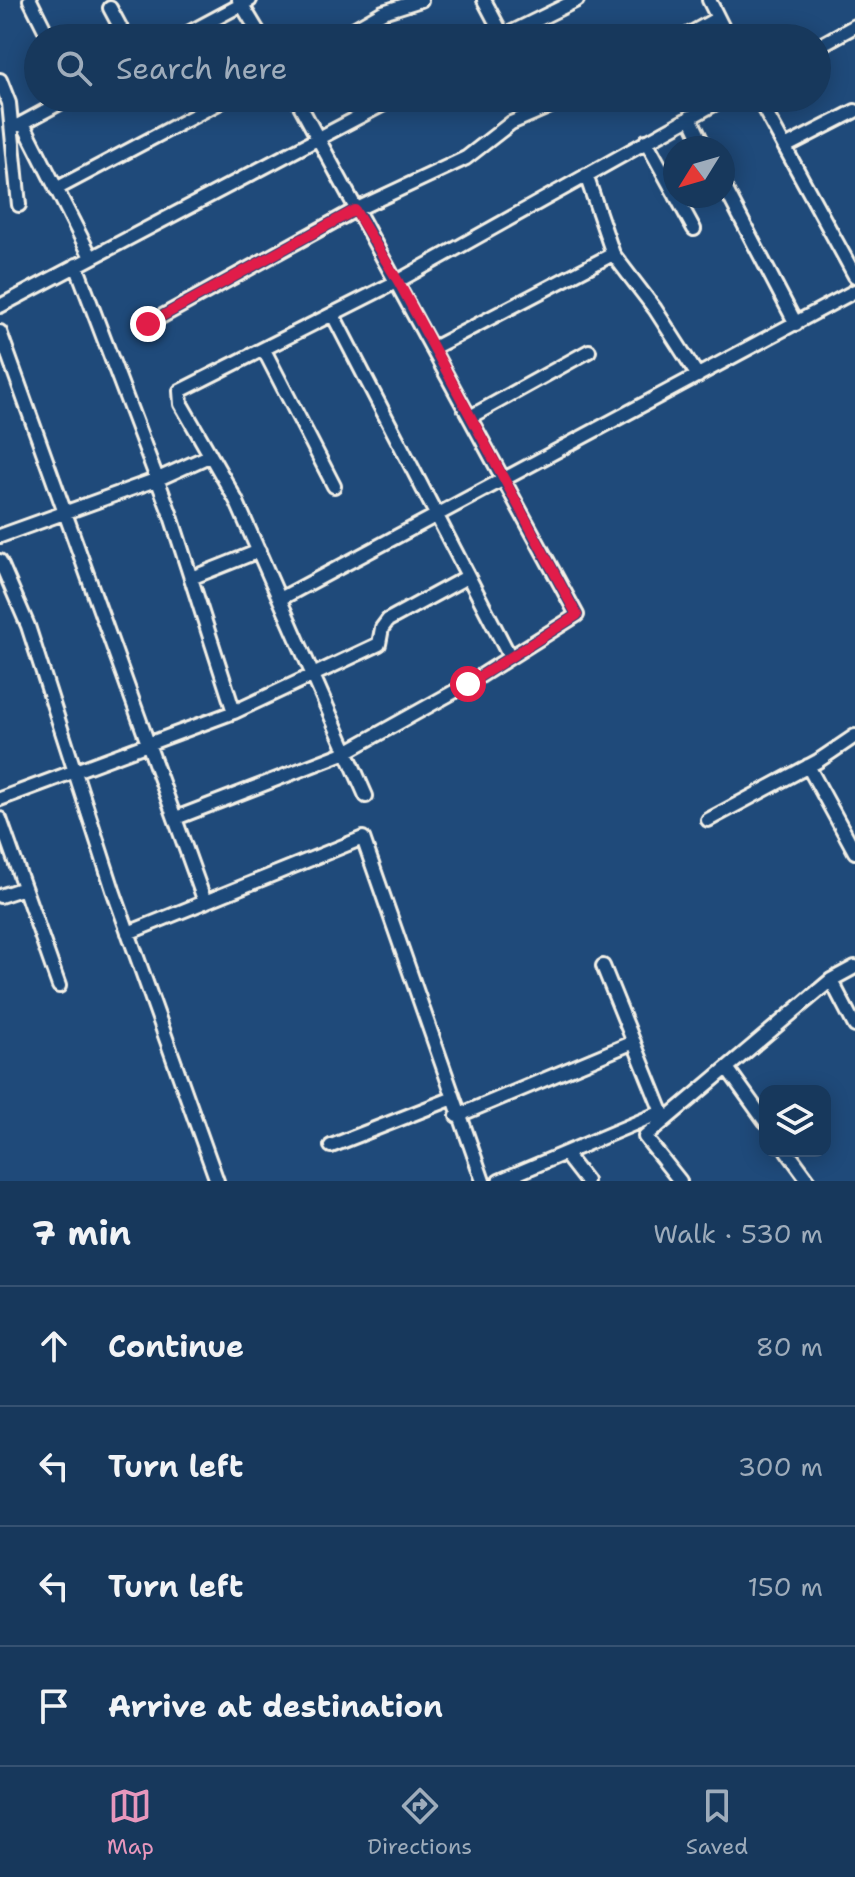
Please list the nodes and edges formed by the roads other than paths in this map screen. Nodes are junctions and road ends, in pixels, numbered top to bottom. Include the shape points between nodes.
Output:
1 (30, 0) edge
2 (421, 0) edge
3 (484, 0) edge
4 (577, 0) edge
5 (709, 0) edge
6 (243, 1) edge
7 (110, 8) dead end
8 (718, 18) junction
9 (42, 24) edge
10 (119, 24) edge
11 (203, 24) edge
12 (255, 24) edge
13 (362, 24) edge
14 (496, 24) edge
15 (528, 24) edge
16 (707, 24) edge
17 (721, 24) edge
18 (855, 26) edge
19 (831, 39) edge
20 (0, 80) edge
21 (855, 111) edge
22 (43, 112) edge
23 (202, 112) edge
24 (304, 112) edge
25 (370, 112) edge
26 (537, 112) edge
27 (699, 112) edge
28 (766, 112) edge
29 (690, 117) junction
30 (23, 123) junction
31 (699, 136) edge
32 (7, 137) edge
33 (319, 140) junction
34 (646, 141) junction
35 (785, 147) junction
36 (663, 173) edge
37 (586, 175) junction
38 (56, 189) junction
39 (19, 205) dead end
40 (735, 207) edge
41 (682, 208) edge
42 (355, 210) junction
43 (694, 229) dead end
44 (613, 254) junction
45 (91, 257) junction
46 (76, 265) junction
47 (855, 276) edge
48 (398, 281) junction
49 (855, 291) edge
50 (0, 306) edge
51 (333, 315) junction
52 (148, 324) dead end
53 (796, 324) junction
54 (0, 332) edge
55 (433, 348) junction
56 (264, 350) junction
57 (589, 351) dead end
58 (698, 376) junction
59 (470, 417) junction
60 (209, 456) junction
61 (158, 479) junction
62 (503, 482) junction
63 (334, 486) dead end
64 (67, 511) junction
65 (435, 518) junction
66 (0, 536) edge
67 (259, 551) junction
68 (0, 561) edge
69 (467, 577) junction
70 (191, 578) junction
71 (280, 599) junction
72 (510, 657) junction
73 (310, 676) junction
74 (234, 712) junction
75 (855, 736) edge
76 (149, 742) junction
77 (344, 753) junction
78 (808, 766) junction
79 (74, 769) junction
80 (366, 796) dead end
81 (0, 799) edge
82 (176, 818) junction
83 (0, 819) edge
84 (708, 820) dead end
85 (855, 852) edge
86 (24, 888) junction
87 (0, 896) edge
88 (205, 902) junction
89 (128, 933) junction
90 (603, 966) dead end
91 (855, 967) edge
92 (831, 980) junction
93 (59, 986) dead end
94 (855, 1026) edge
95 (634, 1042) junction
96 (727, 1068) junction
97 (451, 1099) junction
98 (759, 1113) edge
99 (457, 1116) junction
100 (664, 1116) junction
101 (331, 1146) dead end
102 (565, 1154) junction
103 (791, 1157) edge
104 (217, 1181) edge
105 (483, 1181) edge
106 (499, 1181) edge
107 (586, 1181) edge
108 (680, 1181) edge
109 (808, 1181) edge

1 - 9 street
2 - 13 street
3 - 14 street
4 - 15 street
5 - 8 street
6 - 11 street
6 - 12 street
7 - 10 street
8 - 16 street
8 - 17 street
18 - 19 street
20 - 32 street via 9,103
21 - 35 street
22 - 30 street
23 - 38 street
24 - 33 street
25 - 33 street
26 - 42 street via 511,123 466,158
27 - 29 street
28 - 35 street
29 - 31 street
29 - 34 street
30 - 32 street
30 - 38 street
32 - 39 street
33 - 42 street
33 - 45 street
34 - 36 street
34 - 37 street
35 - 47 street
37 - 44 street
37 - 48 street
38 - 45 street
40 - 53 street
41 - 43 street
42 - 48 street
42 - 52 street
44 - 55 street
44 - 58 street
45 - 46 street
46 - 50 street
46 - 61 street
48 - 51 street
48 - 55 street
49 - 53 street
51 - 56 street
51 - 65 street
53 - 58 street
54 - 64 street
55 - 59 street
56 - 60 street via 180,391 181,404
56 - 63 street
57 - 59 street
58 - 62 street
59 - 62 street
60 - 61 street
60 - 67 street
61 - 64 street
61 - 70 street
62 - 65 street
62 - 72 street via 577,615
64 - 66 street
64 - 76 street
65 - 69 street
65 - 71 street
67 - 70 street
67 - 71 street
68 - 79 street via 28,626
69 - 72 street
69 - 73 street via 388,620 379,644
70 - 74 street
71 - 73 street
72 - 77 street
73 - 74 street
73 - 77 street
74 - 76 street
75 - 78 street
76 - 79 street
76 - 82 street
77 - 80 street
77 - 82 street
78 - 84 street
78 - 85 street
79 - 81 street
79 - 89 street
82 - 88 street
83 - 86 street
86 - 87 street
86 - 93 street
88 - 89 street
88 - 97 street via 363,838
89 - 104 street
90 - 95 street
91 - 92 street
92 - 94 street
92 - 96 street
95 - 99 street
95 - 100 street
96 - 98 street
96 - 100 street
97 - 99 street
97 - 101 street
99 - 105 street
100 - 102 street
100 - 108 street via 645,1137
102 - 106 street
102 - 107 street
103 - 109 street

